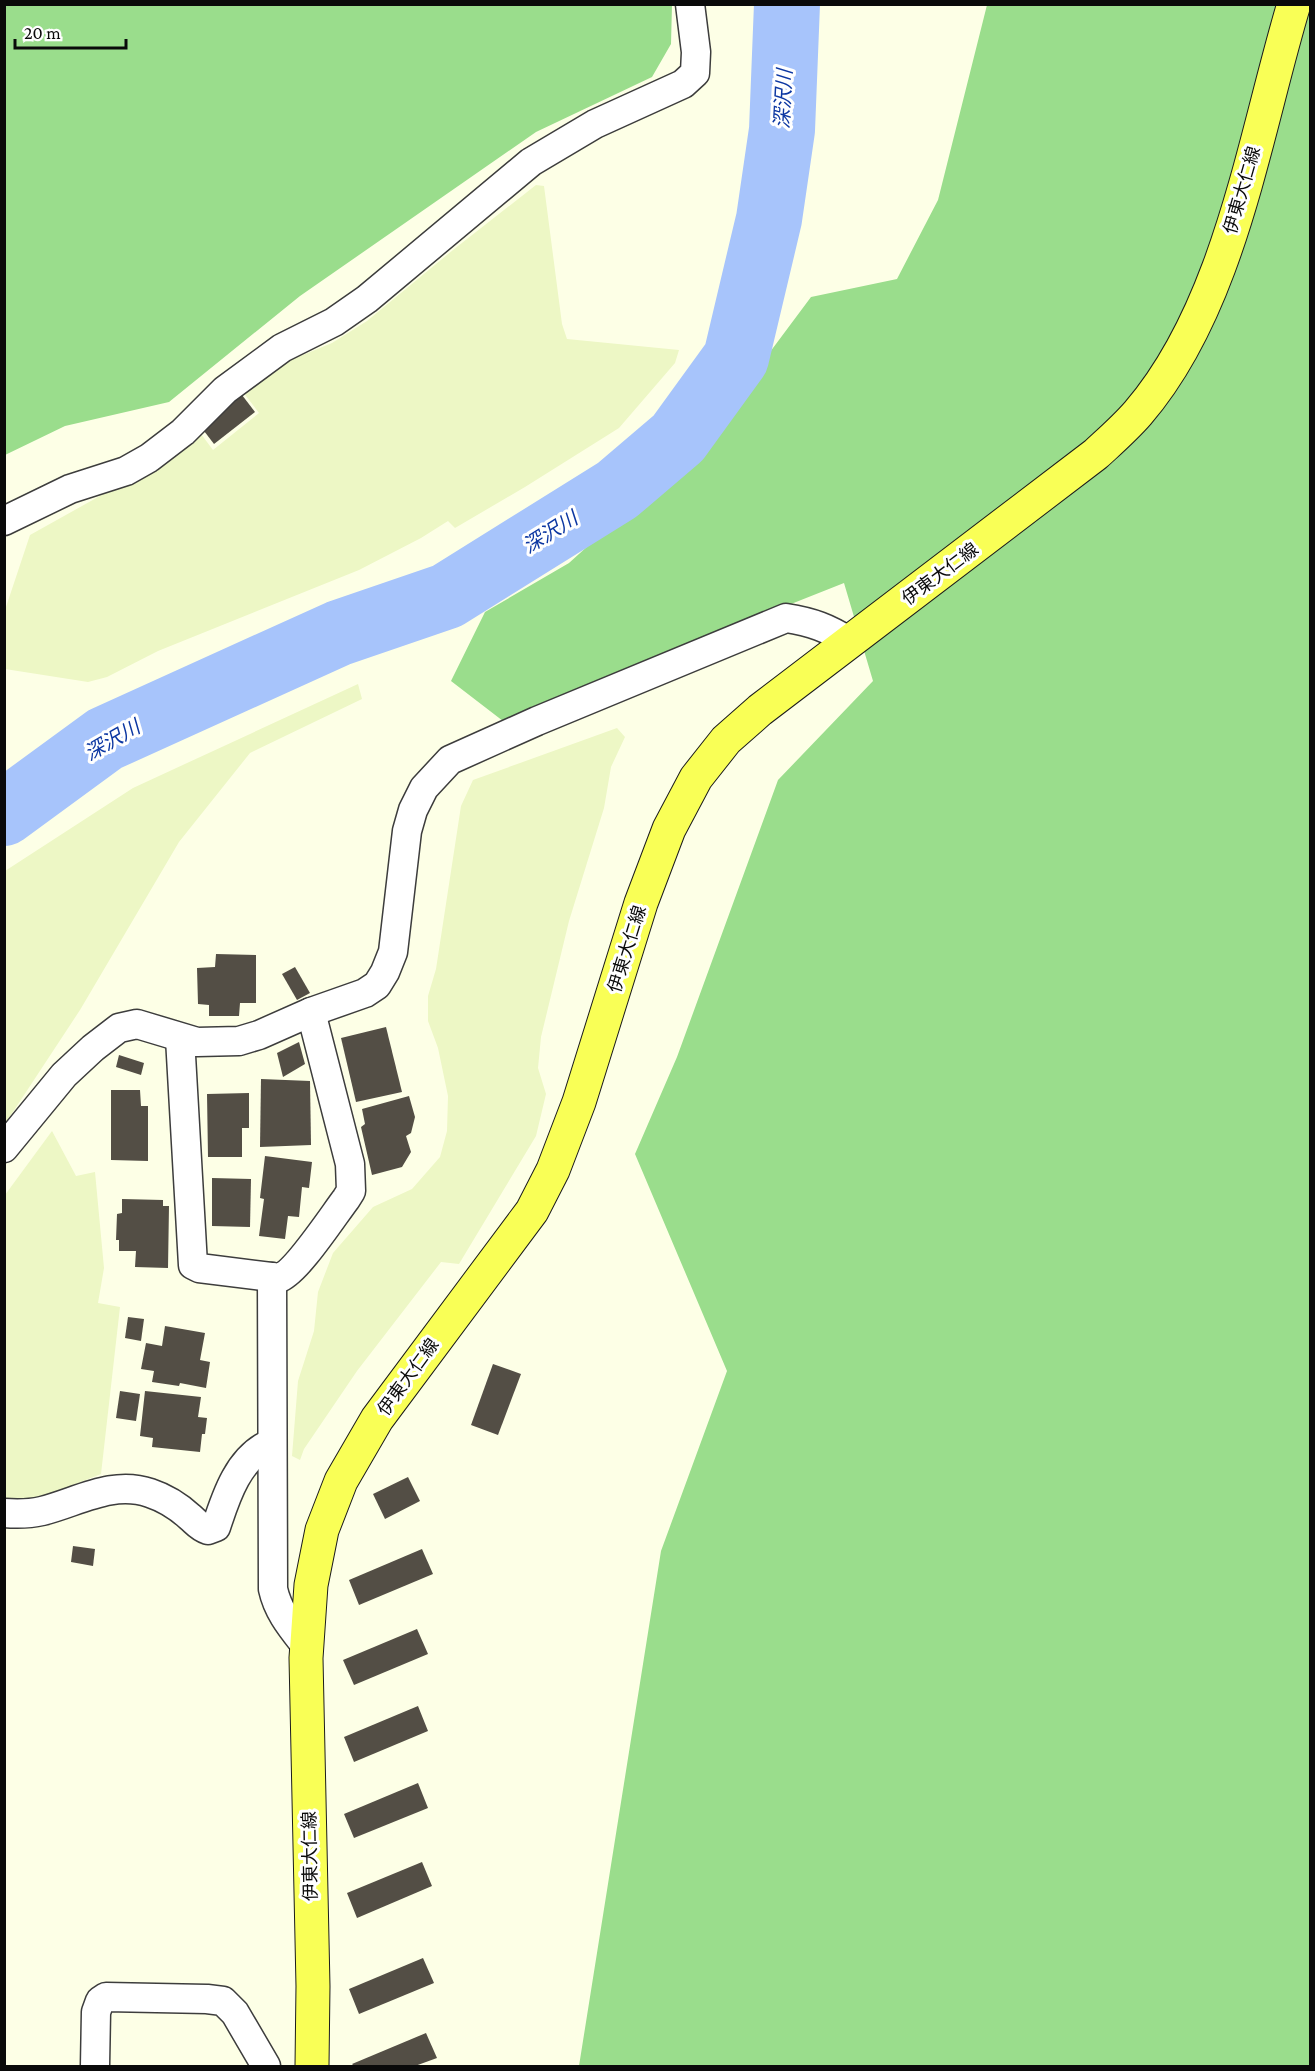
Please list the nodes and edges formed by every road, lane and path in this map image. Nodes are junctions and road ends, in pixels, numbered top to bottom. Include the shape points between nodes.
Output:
1 (690, 4) edge
2 (1294, 4) edge
3 (4, 521) edge
4 (850, 642) junction
5 (311, 1012) junction
6 (180, 1038) junction
7 (4, 1148) edge
8 (272, 1277) junction
9 (272, 1443) junction
10 (4, 1514) edge
11 (306, 1647) junction
12 (95, 2067) edge
13 (266, 2067) edge
14 (312, 2067) edge

1 - 3 street via 695,73 683,84 595,124 531,162 367,299 334,322 282,348 225,390 150,458 126,471 70,489
2 - 4 main road, 伊東大仁線 via 1230,237 1195,325 1165,375 1138,413 1096,454
4 - 5 street via 829,629 786,618 450,760 424,788 413,810 407,831 393,952 385,972 377,985 365,993
4 - 11 main road, 伊東大仁線 via 726,740 696,778 669,829 641,903 579,1102 553,1170 531,1211 377,1419 342,1481 322,1530 311,1584
5 - 6 street via 239,1041 196,1042
5 - 8 street via 350,1164 351,1191 285,1276
6 - 7 street via 137,1024 119,1028 64,1075
6 - 8 street via 193,1265
8 - 9 street
9 - 10 street via 255,1452 241,1469 227,1493 216,1527 208,1530 200,1528 170,1501 128,1488 44,1510
9 - 11 street via 273,1589 276,1604
11 - 14 main road, 伊東大仁線
12 - 13 street via 96,2012 106,1997 223,2001 235,2013

